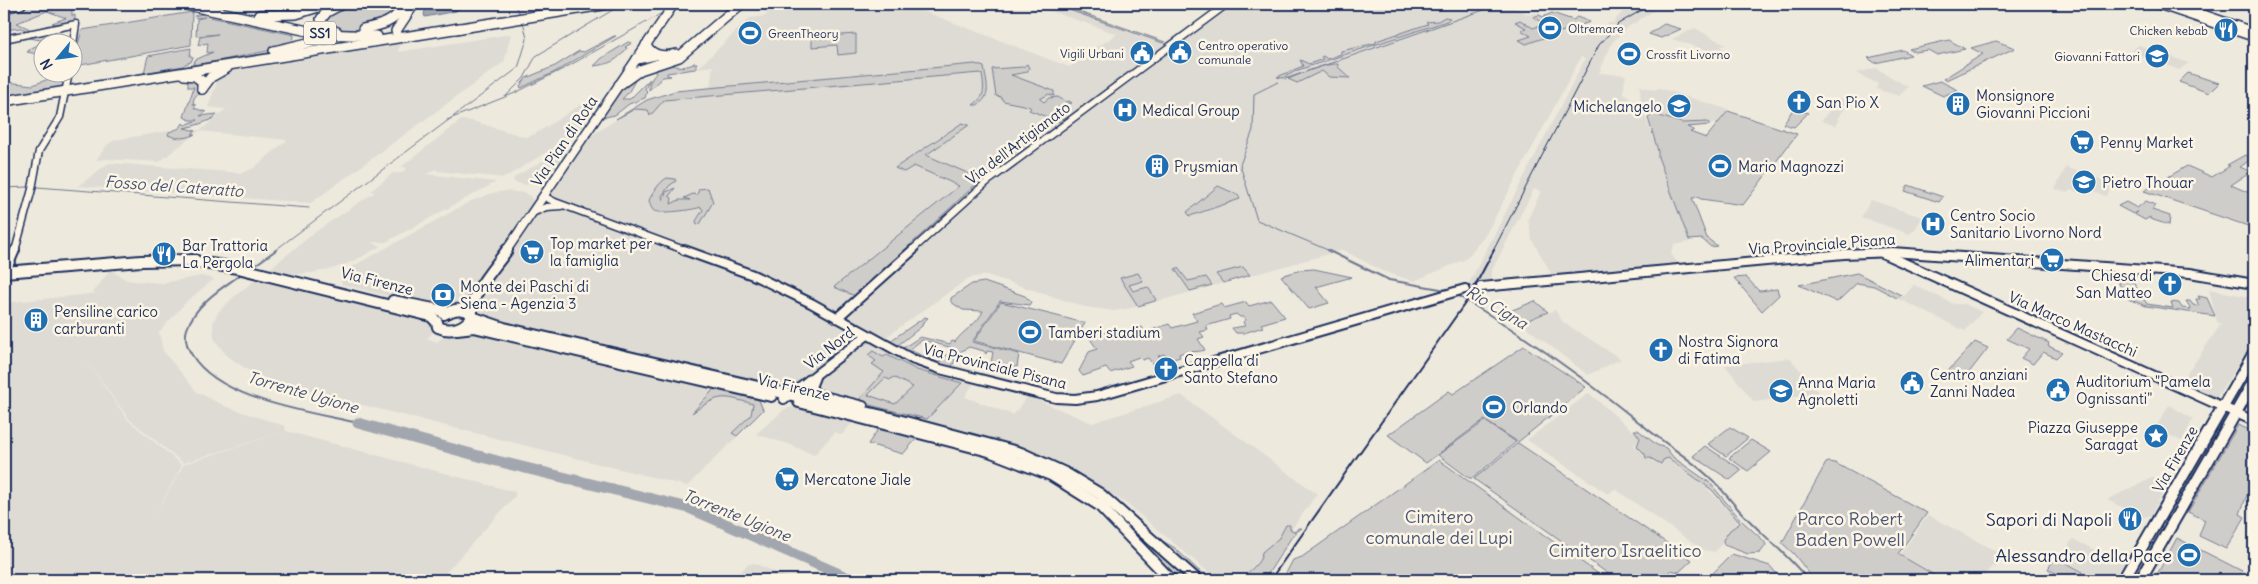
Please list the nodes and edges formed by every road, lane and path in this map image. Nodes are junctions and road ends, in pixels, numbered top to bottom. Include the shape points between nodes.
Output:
1 (22, 4) edge
2 (182, 4) edge
3 (196, 4) edge
4 (328, 4) edge
5 (342, 4) edge
6 (402, 4) edge
7 (414, 4) edge
8 (577, 4) edge
9 (598, 4) edge
10 (609, 4) edge
11 (674, 4) edge
12 (741, 4) edge
13 (1227, 4) edge
14 (2154, 4) edge
15 (2173, 4) edge
16 (4, 8) edge
17 (545, 12) junction
18 (248, 15) junction
19 (534, 15) junction
20 (501, 20) junction
21 (460, 28) junction
22 (363, 29) dead end
23 (396, 31) dead end
24 (38, 32) edge
25 (75, 32) edge
26 (337, 32) junction
27 (2254, 32) edge
28 (32, 33) edge
29 (329, 38) dead end
30 (2254, 38) edge
31 (4, 39) edge
32 (647, 44) junction
33 (687, 49) junction
34 (655, 55) junction
35 (272, 58) junction
36 (637, 59) junction
37 (655, 65) junction
38 (167, 74) junction
39 (126, 81) junction
40 (67, 82) edge
41 (619, 85) junction
42 (4, 101) edge
43 (547, 193) junction
44 (566, 206) junction
45 (532, 213) junction
46 (1879, 252) junction
47 (240, 266) junction
48 (265, 270) joint
49 (5, 272) edge
50 (295, 279) junction
51 (2254, 284) edge
52 (1481, 287) dead end
53 (1465, 289) dead end
54 (477, 293) junction
55 (451, 311) junction
56 (472, 315) junction
57 (837, 318) junction
58 (437, 322) junction
59 (457, 329) junction
60 (866, 336) junction
61 (2254, 353) edge
62 (817, 375) junction
63 (2254, 381) edge
64 (787, 397) junction
65 (2223, 407) junction
66 (2237, 413) junction
67 (883, 416) junction
68 (2254, 421) edge
69 (1110, 514) junction
70 (1138, 529) junction
71 (1171, 580) edge
72 (1197, 580) edge
73 (2123, 580) edge
74 (2140, 580) edge

1 - 16 highway
2 - 21 highway, SS1 via 334,35 406,35
3 - 18 highway, SS1
4 - 18 highway via 290,15
5 - 26 highway via 329,10 322,19 323,26
6 - 22 highway via 394,17
7 - 23 highway
8 - 17 highway
9 - 17 highway, SS1
10 - 19 highway, SS1
11 - 32 main road, Via Pian di Rota
12 - 33 highway
13 - 57 street, Via dell'Artigianato via 987,182
14 - 30 street
15 - 27 main road
17 - 19 highway, SS1
18 - 26 highway, SS1
19 - 20 highway, SS1
20 - 21 highway, SS1
20 - 26 highway, SS1 via 417,32
21 - 35 highway
24 - 25 street via 76,24
28 - 31 street
29 - 38 highway
32 - 34 highway via 649,52
32 - 36 main road, Via Pian di Rota
33 - 34 highway via 672,55
33 - 37 highway via 675,59
34 - 36 highway
35 - 38 highway
35 - 39 highway via 222,71 202,88 201,80 190,75
36 - 37 highway
36 - 41 main road, Via Pian di Rota
37 - 41 highway via 636,72
38 - 39 highway
39 - 42 highway
40 - 49 street via 60,116 39,152 18,243
41 - 43 main road, Via Pian di Rota
43 - 44 street, Via Provinciale Pisana
43 - 44 street, Via Provinciale Pisana
43 - 45 main road, Via Pian di Rota
44 - 45 street, Via Provinciale Pisana via 550,206
44 - 57 street, Via Provinciale Pisana via 752,275
45 - 54 main road, Via Pian di Rota
46 - 51 street, Via Provinciale Pisana via 2177,272
46 - 52 street, Via Provinciale Pisana
46 - 65 street, Via Marco Mastacchi
47 - 48 main road
47 - 49 main road via 189,261 132,262
47 - 50 main road
48 - 50 main road
50 - 55 main road, Via Firenze via 432,310
50 - 58 main road, Via Firenze via 430,316
53 - 60 street, Via Provinciale Pisana via 1130,387 1075,399 1036,394 940,368 912,359
54 - 55 main road, Via Pian di Rota
54 - 56 main road, Via Pian di Rota
55 - 56 main road, Via Firenze via 465,309
55 - 58 main road, Via Pian di Rota
56 - 59 main road via 467,324
56 - 64 main road, Via Firenze via 497,326
57 - 60 street, Via Provinciale Pisana
58 - 59 main road, Via Firenze via 443,330
59 - 64 main road, Via Firenze via 474,327
60 - 62 street, Via Nord
61 - 65 main road, Via Firenze
62 - 64 street, Via Nord
62 - 67 street, Via Firenze via 811,385 816,394 866,407
63 - 66 main road, Via Firenze
64 - 67 main road, Via Firenze
64 - 69 main road, Via Firenze via 1012,458 1062,481
65 - 66 street, Via Marco Mastacchi
65 - 73 main road, Via Firenze
66 - 68 street, Via Marco Mastacchi
66 - 74 main road, Via Firenze
67 - 70 main road, Via Firenze via 987,442 1036,460 1100,494
69 - 70 street, Via Firenze
69 - 71 main road, Via Firenze
70 - 72 main road, Via Firenze

